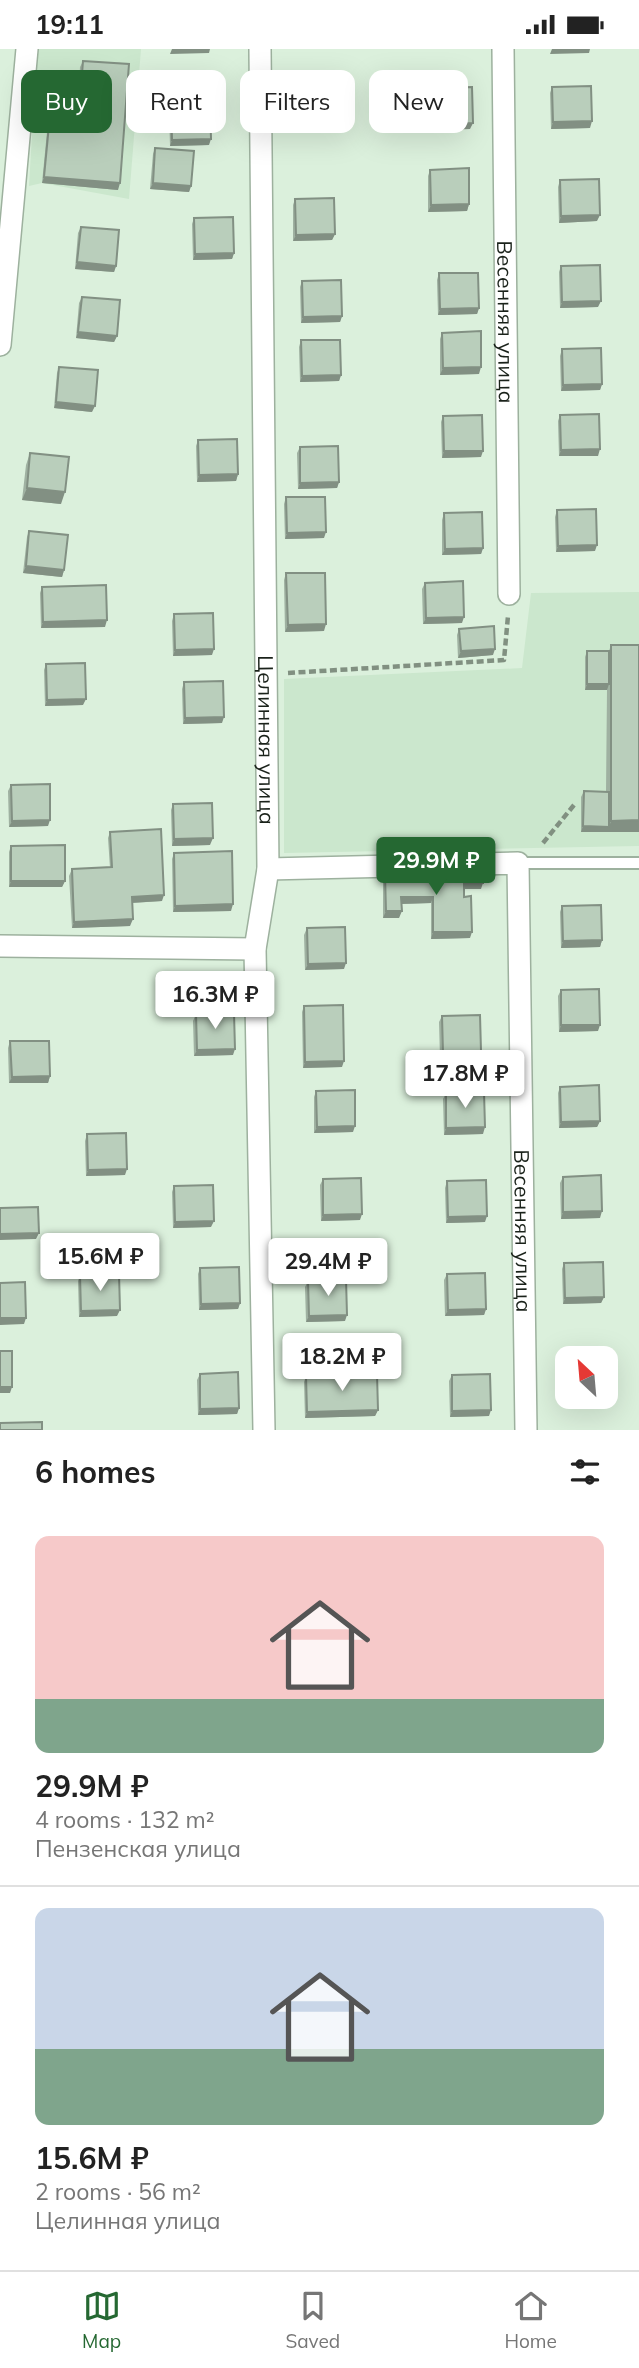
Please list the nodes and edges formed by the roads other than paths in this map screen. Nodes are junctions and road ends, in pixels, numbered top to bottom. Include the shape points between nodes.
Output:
1 (27, 49) edge
2 (260, 49) edge
3 (503, 49) edge
4 (0, 345) edge
5 (509, 594) road end
6 (518, 863) junction
7 (639, 863) edge
8 (268, 869) junction
9 (0, 946) edge
10 (256, 949) junction
11 (264, 1430) edge
12 (526, 1430) edge

1 - 4 street
2 - 8 street, Целинная улица
3 - 5 street, Весенняя улица
6 - 7 lane
6 - 8 street
6 - 12 street, Весенняя улица
8 - 10 street, Целинная улица
9 - 10 street
10 - 11 street, Целинная улица

